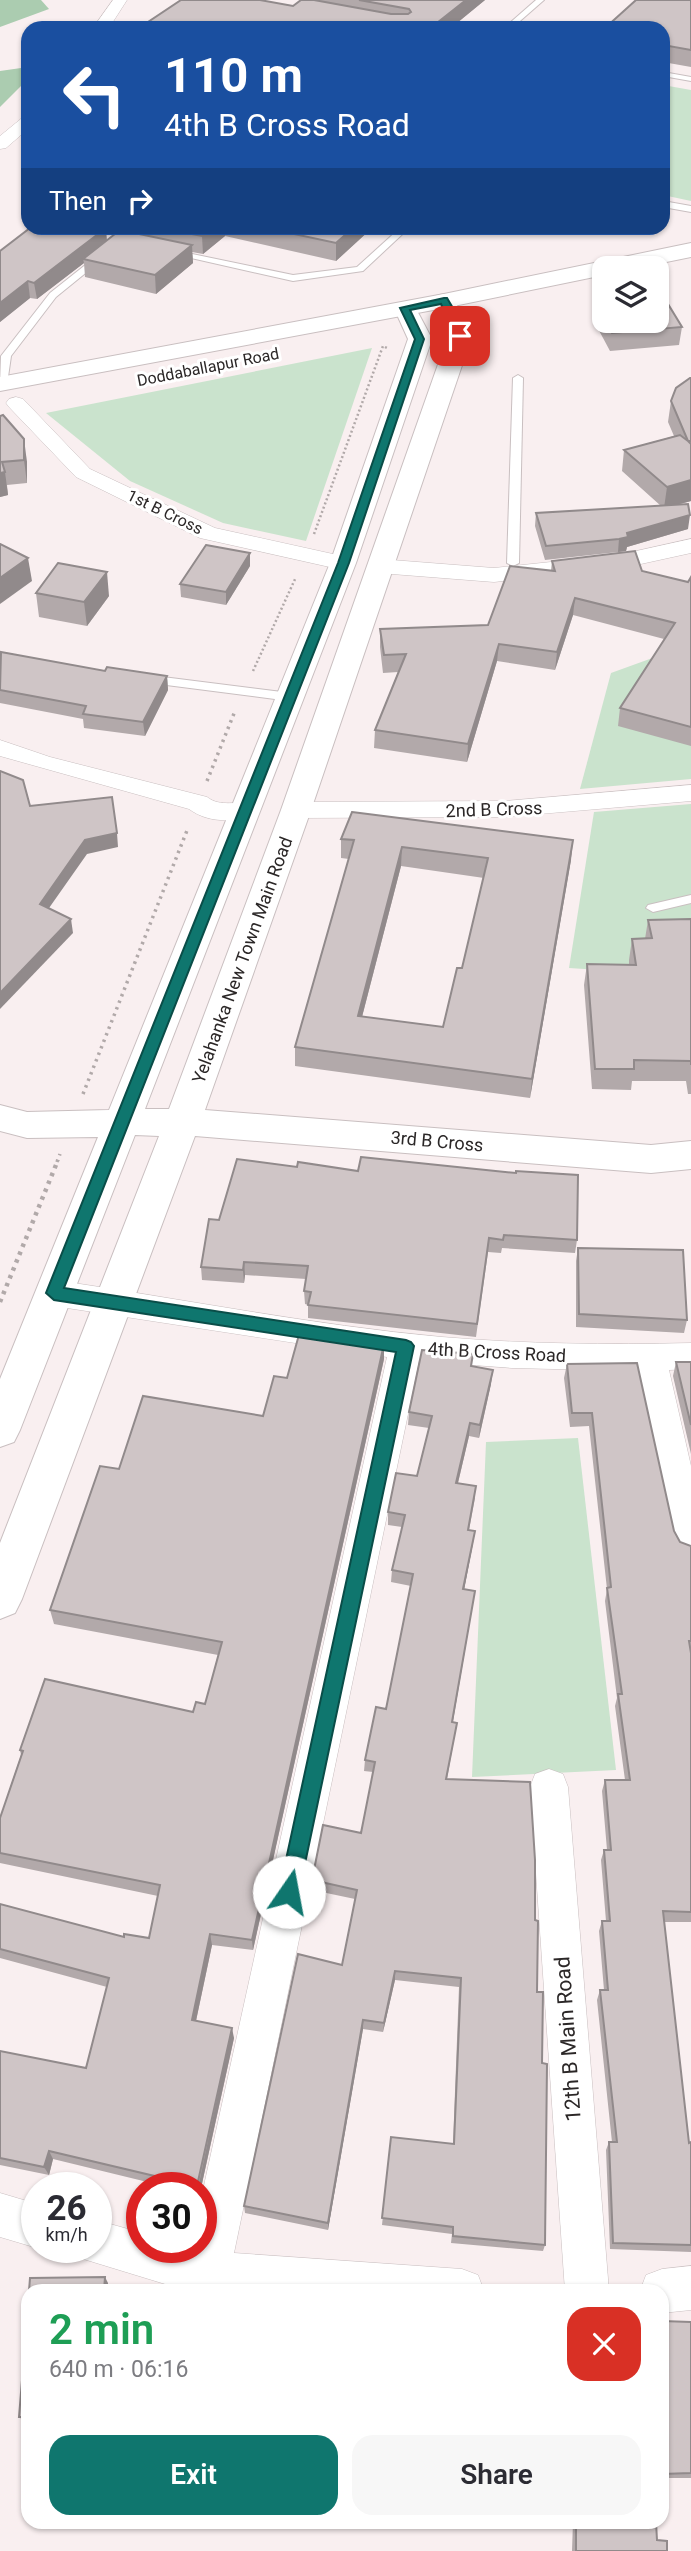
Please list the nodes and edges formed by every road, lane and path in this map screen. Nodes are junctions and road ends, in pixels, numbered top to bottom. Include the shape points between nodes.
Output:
1 (120, 0) edge
2 (540, 0) edge
3 (106, 21) edge
4 (516, 21) edge
5 (670, 75) edge
6 (691, 79) edge
7 (21, 127) edge
8 (0, 144) edge
9 (670, 205) edge
10 (691, 209) edge
11 (127, 235) edge
12 (397, 235) edge
13 (106, 239) edge
14 (119, 241) junction
15 (133, 244) edge
16 (159, 250) edge
17 (691, 250) edge
18 (691, 268) edge
19 (669, 272) edge
20 (592, 287) edge
21 (448, 308) junction
22 (410, 316) junction
23 (518, 378) dead end
24 (4, 394) edge
25 (691, 546) edge
26 (344, 563) junction
27 (513, 563) edge
28 (379, 566) junction
29 (137, 678) edge
30 (290, 697) junction
31 (0, 748) edge
32 (691, 793) edge
33 (245, 810) junction
34 (296, 810) junction
35 (691, 899) edge
36 (653, 908) dead end
37 (13, 1121) edge
38 (122, 1122) junction
39 (182, 1124) junction
40 (691, 1155) edge
41 (101, 1175) junction
42 (54, 1293) junction
43 (115, 1302) junction
44 (406, 1346) junction
45 (691, 1356) edge
46 (650, 1358) junction
47 (0, 1430) edge
48 (691, 1544) edge
49 (0, 1599) edge
50 (549, 1787) dead end
51 (0, 2215) edge
52 (21, 2221) edge
53 (112, 2247) edge
54 (207, 2274) junction
55 (357, 2284) edge
56 (586, 2284) edge
57 (691, 2288) edge
58 (669, 2290) edge

1 - 3 street
2 - 4 lane
5 - 6 lane
7 - 8 street
9 - 10 lane
11 - 14 lane
12 - 16 lane via 360,269 293,278
13 - 14 lane
14 - 15 lane
14 - 24 lane via 53,295 6,356
17 - 21 main road
18 - 19 main road
20 - 21 main road
21 - 22 main road, Doddaballapur Road
21 - 28 main road, Yelahanka New Town Main Road via 460,336
22 - 24 main road, Doddaballapur Road via 388,332
22 - 26 main road via 420,339
23 - 27 lane
24 - 26 street, 1st B Cross via 83,472 208,533
25 - 28 street via 618,562 494,575
26 - 30 main road
28 - 34 main road, Yelahanka New Town Main Road
29 - 30 lane
30 - 33 main road
31 - 33 street via 198,803 210,812
32 - 34 street, 2nd B Cross via 504,809
33 - 38 main road
34 - 39 main road, Yelahanka New Town Main Road
35 - 36 lane
37 - 38 main road, 3rd B Cross via 71,1126
37 - 41 main road via 72,1152
38 - 39 main road, 3rd B Cross
38 - 41 main road
39 - 40 main road, 3rd B Cross via 651,1159
39 - 43 main road, Yelahanka New Town Main Road
41 - 42 main road
42 - 43 street, 4th B Cross Road
42 - 47 main road
43 - 44 street, 4th B Cross Road
43 - 49 main road, Yelahanka New Town Main Road
44 - 46 street, 4th B Cross Road
44 - 54 street
45 - 46 street, 4th B Cross Road
46 - 48 street
50 - 56 street, 12th B Main Road
51 - 52 street
53 - 54 street
54 - 55 street
57 - 58 street

